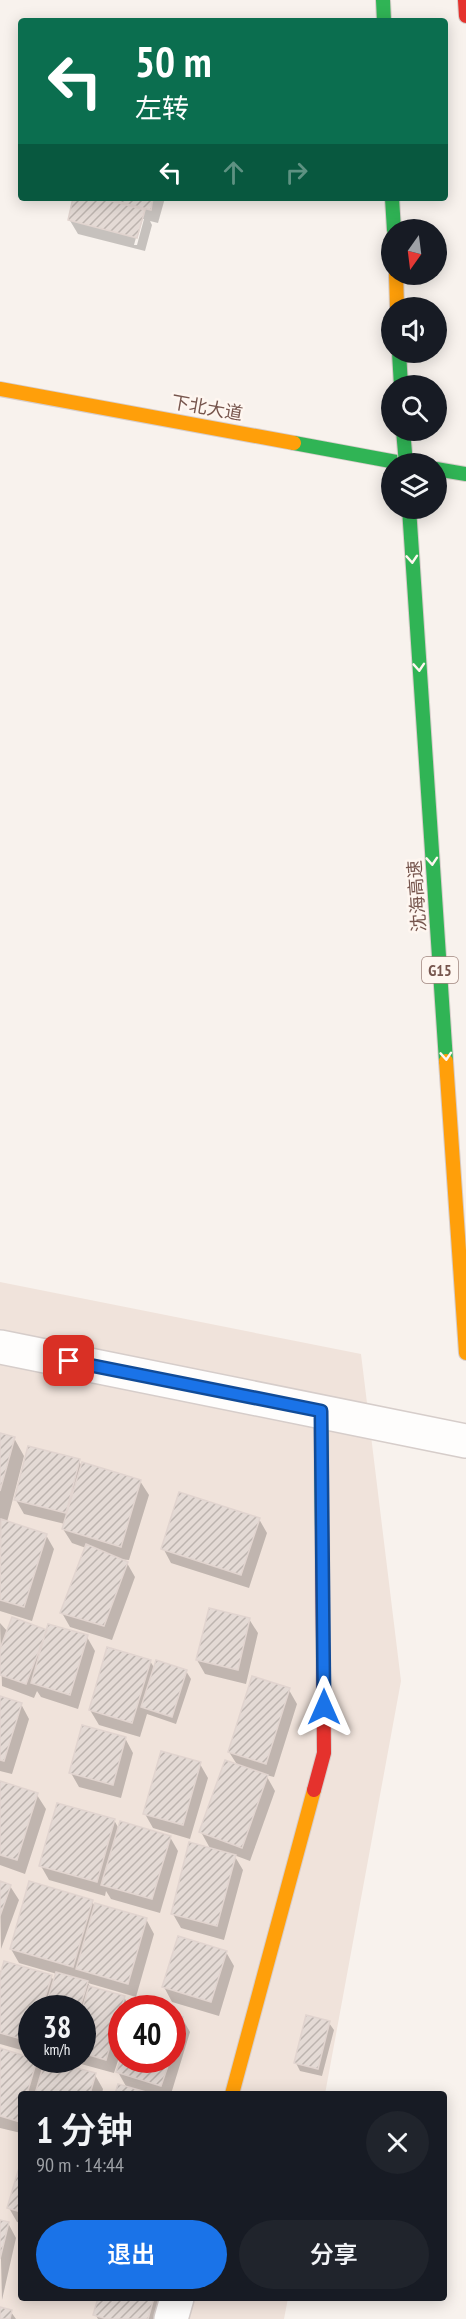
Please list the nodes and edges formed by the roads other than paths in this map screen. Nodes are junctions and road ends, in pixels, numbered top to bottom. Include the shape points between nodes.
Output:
1 (383, 0) edge
2 (465, 0) edge
3 (466, 16) edge
4 (384, 18) edge
5 (392, 201) edge
6 (393, 219) edge
7 (0, 389) edge
8 (381, 459) edge
9 (447, 471) edge
10 (466, 474) edge
11 (409, 519) edge
12 (465, 1332) edge
13 (0, 1347) edge
14 (466, 1353) edge
15 (321, 1411) junction
16 (466, 1441) edge
17 (233, 2091) edge
18 (176, 2301) edge
19 (171, 2319) edge

1 - 4 main road
2 - 3 main road
5 - 6 main road
7 - 8 main road, 下北大道
9 - 10 main road
11 -> 12 main road, 沈海高速 / G15
12 - 14 main road, 沈海高速 / G15
13 - 15 street
15 - 16 street
15 - 17 main road via 324,1753
18 - 19 street

